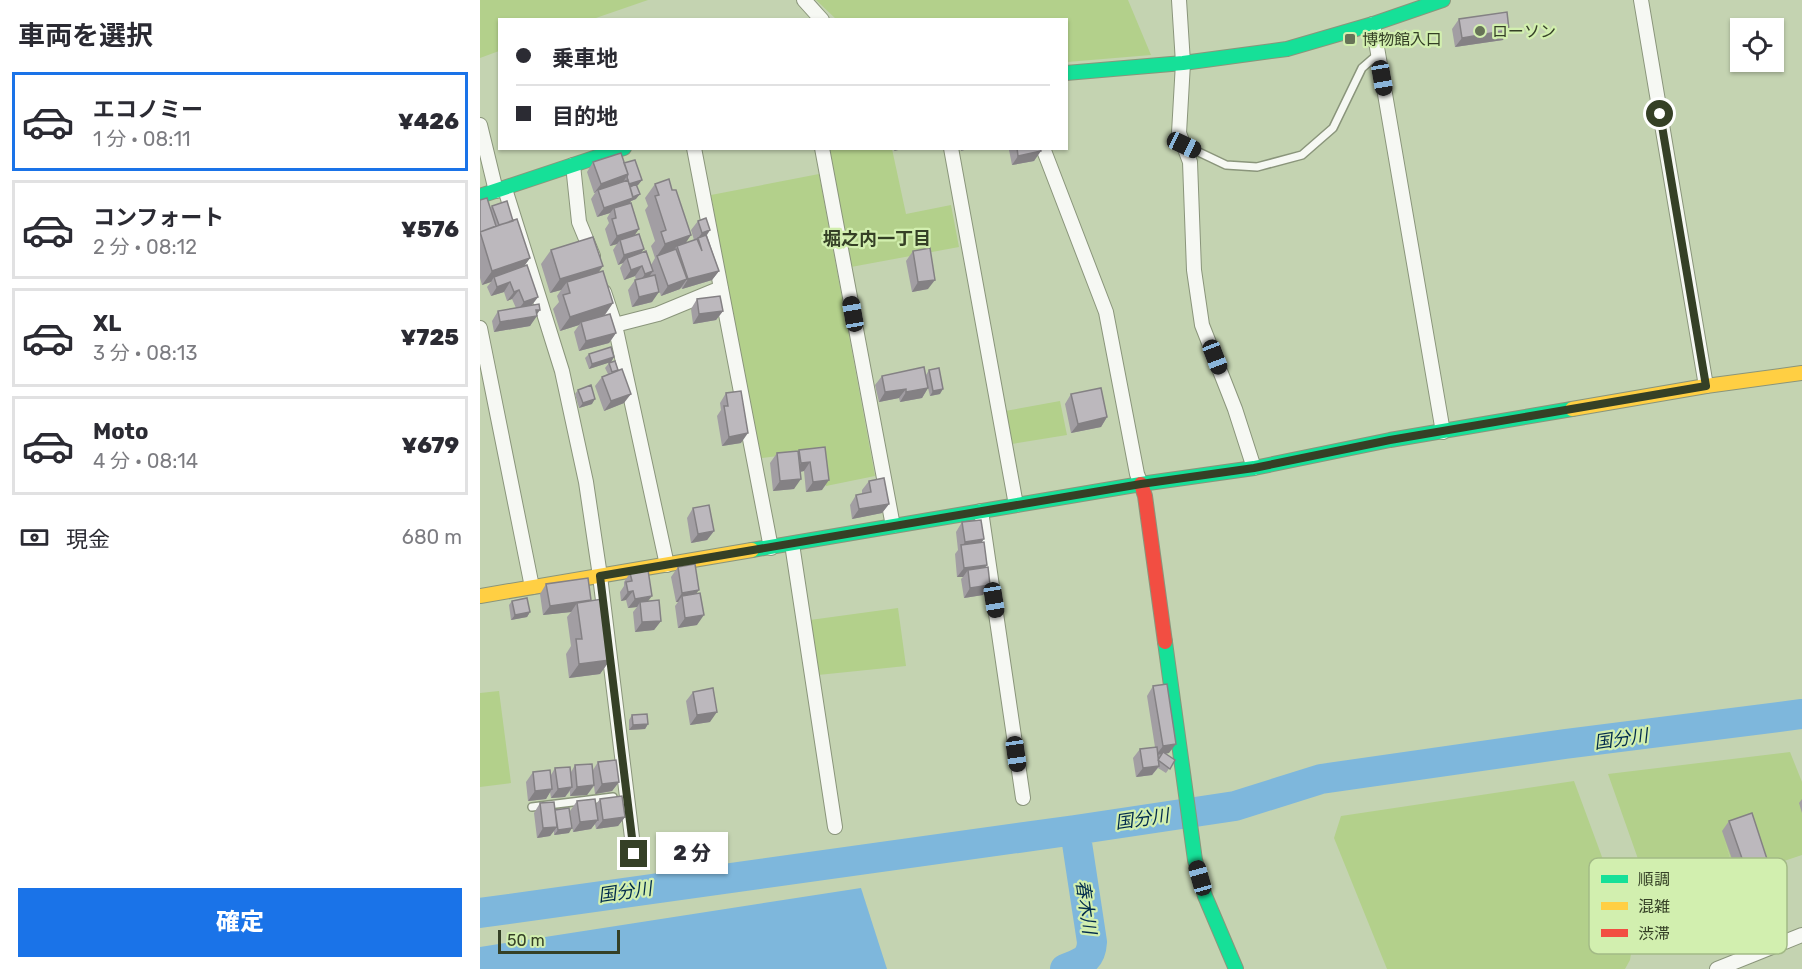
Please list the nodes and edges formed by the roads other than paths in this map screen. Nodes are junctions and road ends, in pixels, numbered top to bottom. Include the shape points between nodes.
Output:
1 (804, 0) edge
2 (1179, 0) edge
3 (1443, 0) edge
4 (1641, 0) edge
5 (820, 18) edge
6 (1372, 24) junction
7 (1378, 54) junction
8 (1183, 63) junction
9 (1068, 73) edge
10 (480, 125) edge
11 (1184, 145) junction
12 (618, 150) edge
13 (694, 150) edge
14 (822, 150) edge
15 (951, 150) edge
16 (1044, 150) edge
17 (573, 165) junction
18 (501, 190) junction
19 (480, 196) edge
20 (721, 288) junction
21 (615, 325) junction
22 (480, 328) edge
23 (1802, 373) edge
24 (1706, 386) junction
25 (1443, 432) junction
26 (1254, 468) junction
27 (1141, 484) junction
28 (1016, 506) junction
29 (981, 511) junction
30 (892, 526) junction
31 (792, 544) junction
32 (771, 548) junction
33 (667, 565) junction
34 (600, 576) junction
35 (532, 587) junction
36 (480, 596) edge
37 (627, 795) junction
38 (1023, 798) dead end
39 (532, 807) dead end
40 (835, 827) dead end
41 (634, 854) dead end
42 (1802, 935) edge
43 (1787, 941) edge
44 (1754, 954) edge
45 (1236, 969) edge
46 (1717, 969) edge

1 - 5 street
2 - 8 street
3 - 6 street
4 - 24 street
6 - 7 street
6 - 8 street via 1287,49
7 - 11 lane via 1362,68 1333,128 1302,155 1257,167 1226,165
7 - 25 street
8 - 9 street
8 - 11 street via 1179,133
10 - 18 street
11 - 26 street via 1190,162 1194,270 1202,325
12 - 17 street
13 - 20 street
14 - 30 street
15 - 28 street
16 - 27 street via 1106,312
17 - 18 street
17 - 21 street via 579,222
18 - 19 street
18 - 34 street via 562,371 586,482
20 - 21 street via 658,314
20 - 32 street
21 - 33 street
22 - 35 street
23 - 24 street
24 - 25 street
25 - 26 street
26 - 27 street
27 - 28 street
27 - 45 street via 1192,846 1205,896
28 - 29 street
29 - 30 street
29 - 38 street
30 - 31 street
31 - 32 street
31 - 40 street
32 - 33 street
33 - 34 street
34 - 35 street
34 - 37 street
35 - 36 street
37 - 39 lane
37 - 41 street
42 - 43 street
44 - 46 street

